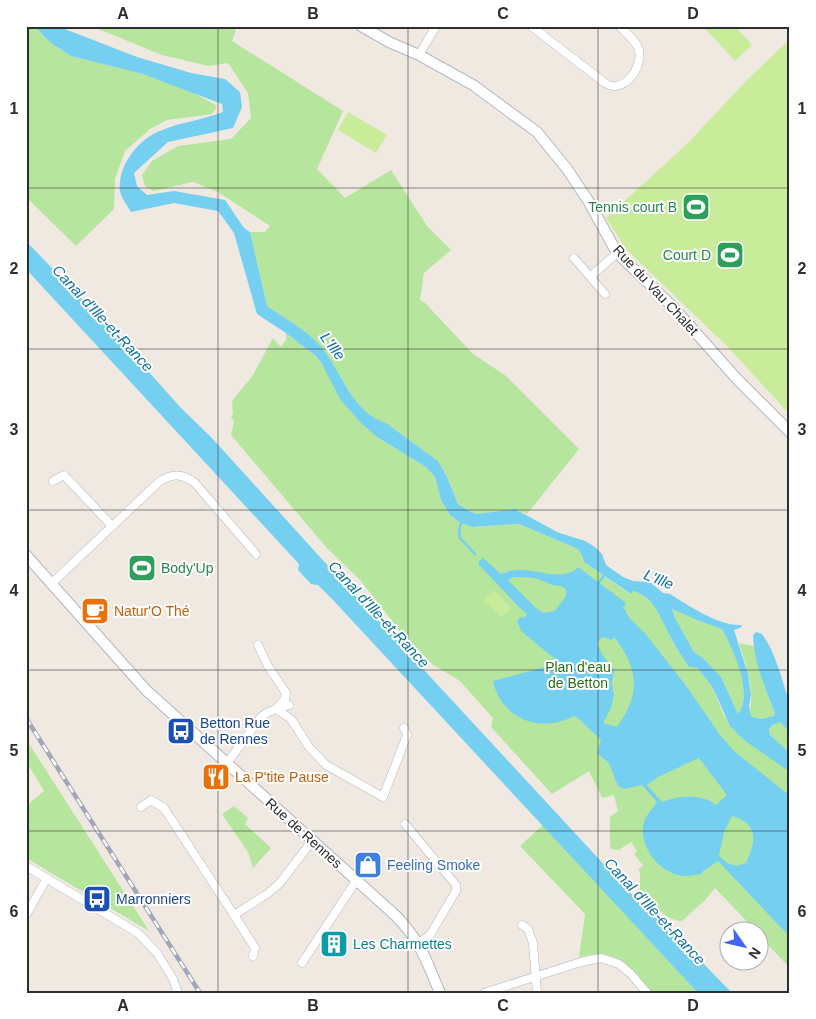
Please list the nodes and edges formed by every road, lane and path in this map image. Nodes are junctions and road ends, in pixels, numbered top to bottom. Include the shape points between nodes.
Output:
1 (361, 26) edge
2 (436, 26) edge
3 (531, 26) edge
4 (619, 26) edge
5 (419, 55) junction
6 (617, 253) junction
7 (574, 258) dead end
8 (590, 276) junction
9 (604, 294) dead end
10 (790, 432) edge
11 (53, 481) dead end
12 (112, 526) junction
13 (256, 554) dead end
14 (26, 555) edge
15 (52, 583) junction
16 (258, 645) dead end
17 (289, 705) dead end
18 (276, 709) junction
19 (404, 728) dead end
20 (227, 763) junction
21 (141, 807) dead end
22 (404, 824) dead end
23 (312, 841) junction
24 (26, 866) edge
25 (47, 878) junction
26 (356, 881) junction
27 (26, 915) edge
28 (234, 915) junction
29 (522, 925) dead end
30 (418, 943) junction
31 (253, 956) dead end
32 (302, 963) dead end
33 (537, 976) junction
34 (178, 993) edge
35 (440, 993) edge
36 (484, 993) edge
37 (537, 993) edge
38 (647, 993) edge

1 - 5 main road, Rue du Vau Chalet
2 - 5 street
3 - 4 street via 614,87 635,72 640,59 636,43
5 - 6 main road, Rue du Vau Chalet via 474,86 537,132 589,202
6 - 8 street
6 - 10 main road, Rue du Vau Chalet via 674,308 736,378
7 - 8 street
8 - 9 street
11 - 12 street via 64,475
12 - 13 street via 160,481 170,475 185,476 194,482
12 - 15 street
14 - 15 main road, Rue de Rennes
15 - 20 main road, Rue de Rennes via 146,690
16 - 18 street via 286,693
17 - 18 street
18 - 19 street via 293,722 326,765 383,797 407,735
18 - 20 street via 261,717
20 - 23 main road, Rue de Rennes
21 - 28 street via 151,800 164,808
22 - 30 street via 456,885 456,891 430,935
23 - 26 main road, Rue de Rennes
23 - 28 street via 279,884
24 - 25 street
25 - 27 street
25 - 34 street via 138,933 157,953
26 - 30 main road, Rue de Rennes via 396,916
26 - 32 street
28 - 31 street via 255,948
29 - 33 street via 528,929 533,943
30 - 35 main road, Rue de Rennes
33 - 36 street
33 - 37 street
33 - 38 street via 601,958 619,964

